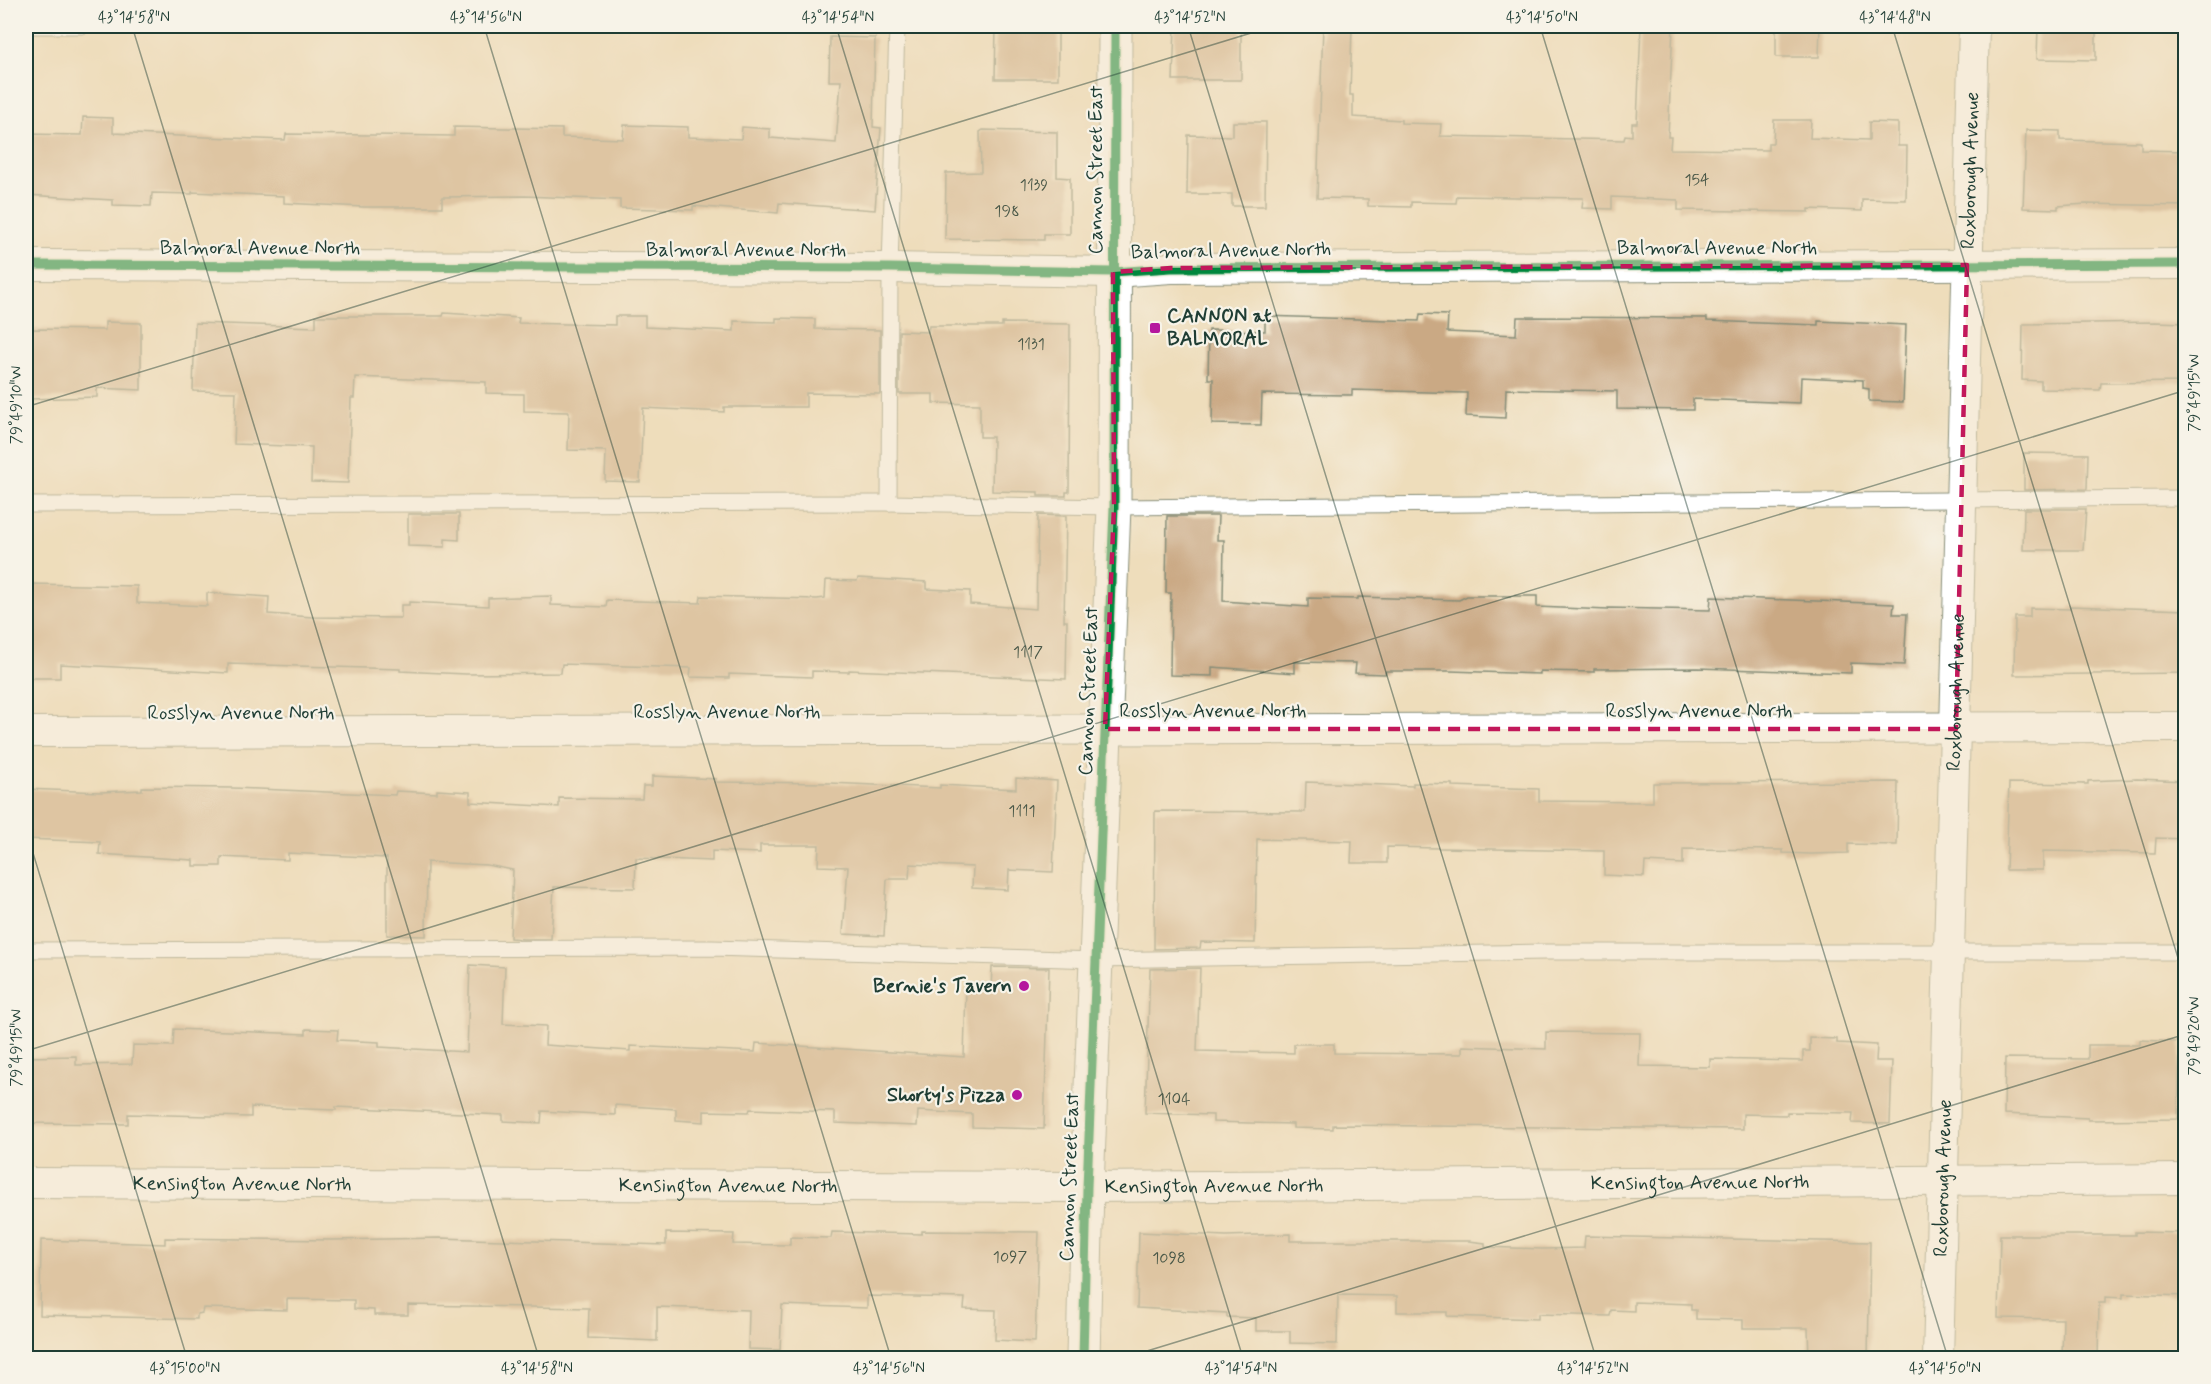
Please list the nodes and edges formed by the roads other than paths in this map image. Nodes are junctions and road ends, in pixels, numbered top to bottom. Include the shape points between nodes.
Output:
1 (26, 26) edge
2 (82, 26) edge
3 (897, 26) edge
4 (1115, 26) edge
5 (1974, 26) edge
6 (2186, 264) edge
7 (1967, 265) junction
8 (26, 266) edge
9 (890, 268) junction
10 (1113, 272) junction
11 (2186, 498) edge
12 (1961, 500) junction
13 (889, 503) junction
14 (26, 505) edge
15 (1114, 507) junction
16 (2186, 727) edge
17 (1105, 729) junction
18 (1956, 729) junction
19 (26, 732) edge
20 (26, 950) edge
21 (1949, 952) junction
22 (2186, 952) edge
23 (1096, 960) junction
24 (2186, 1179) edge
25 (1942, 1180) junction
26 (26, 1183) edge
27 (1087, 1187) junction
28 (1083, 1359) edge
29 (1938, 1359) edge

1 - 2 lane
3 - 9 lane
4 - 10 main road, Cannon Street East
5 - 7 street, Roxborough Avenue
6 - 7 street, Balmoral Avenue North
7 - 10 street, Balmoral Avenue North via 1171,268
7 - 12 street, Roxborough Avenue
8 - 9 street, Balmoral Avenue North
9 - 10 street, Balmoral Avenue North
9 - 13 lane
10 - 15 main road, Cannon Street East
11 - 12 lane
12 - 15 lane
12 - 18 street, Roxborough Avenue
13 - 14 lane
13 - 15 lane
15 - 17 main road, Cannon Street East
16 - 18 street, Rosslyn Avenue North
17 - 18 street, Rosslyn Avenue North
17 - 19 street, Rosslyn Avenue North
17 - 23 main road, Cannon Street East
18 - 21 street, Roxborough Avenue
20 - 23 lane via 712,948
21 - 22 lane
21 - 23 lane via 1545,952
21 - 25 street, Roxborough Avenue
23 - 27 main road, Cannon Street East
24 - 25 street, Kensington Avenue North
25 - 27 street, Kensington Avenue North
25 - 29 street, Roxborough Avenue
26 - 27 street, Kensington Avenue North
27 - 28 main road, Cannon Street East

